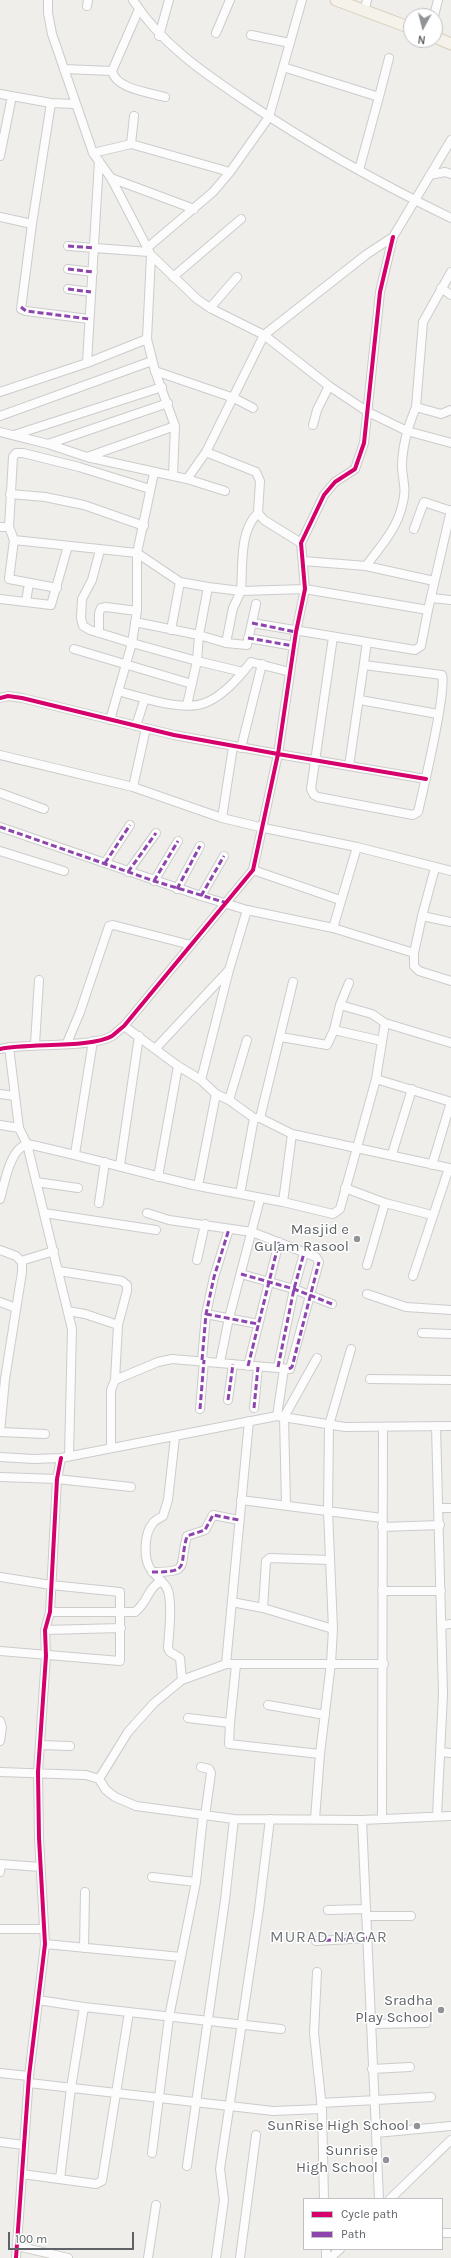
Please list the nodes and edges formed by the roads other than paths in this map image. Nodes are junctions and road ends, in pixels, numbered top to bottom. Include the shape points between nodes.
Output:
1 (48, 0) edge
2 (133, 0) edge
3 (169, 0) edge
4 (230, 0) edge
5 (302, 0) edge
6 (336, 0) edge
7 (366, 4) edge
8 (138, 9) junction
9 (403, 24) edge
10 (216, 32) dead end
11 (251, 35) dead end
12 (159, 36) junction
13 (290, 43) junction
14 (390, 58) dead end
15 (283, 67) junction
16 (64, 69) junction
17 (112, 71) junction
18 (0, 94) edge
19 (12, 96) junction
20 (164, 97) dead end
21 (379, 97) junction
22 (51, 103) junction
23 (76, 104) junction
24 (134, 116) dead end
25 (269, 117) junction
26 (451, 140) edge
27 (131, 144) junction
28 (93, 153) junction
29 (0, 156) edge
30 (99, 161) junction
31 (359, 170) junction
32 (230, 172) junction
33 (451, 174) edge
34 (430, 175) junction
35 (111, 178) junction
36 (416, 201) junction
37 (194, 209) junction
38 (0, 217) edge
39 (451, 218) edge
40 (241, 219) dead end
41 (32, 224) junction
42 (393, 238) junction
43 (68, 246) dead end
44 (95, 248) junction
45 (149, 252) junction
46 (68, 269) dead end
47 (93, 272) junction
48 (451, 272) edge
49 (173, 277) junction
50 (237, 277) dead end
51 (441, 288) junction
52 (68, 289) dead end
53 (91, 292) junction
54 (451, 295) edge
55 (210, 308) junction
56 (89, 319) junction
57 (264, 335) junction
58 (147, 340) junction
59 (152, 361) junction
60 (87, 363) junction
61 (155, 370) junction
62 (162, 386) junction
63 (329, 386) junction
64 (0, 392) edge
65 (234, 398) junction
66 (168, 404) junction
67 (254, 408) dead end
68 (416, 408) junction
69 (451, 410) edge
70 (368, 412) junction
71 (0, 416) edge
72 (313, 425) dead end
73 (175, 426) junction
74 (407, 431) junction
75 (0, 432) edge
76 (14, 434) junction
77 (451, 442) edge
78 (48, 444) junction
79 (206, 452) junction
80 (87, 458) junction
81 (154, 473) junction
82 (173, 475) junction
83 (187, 479) junction
84 (150, 489) junction
85 (225, 491) dead end
86 (10, 494) junction
87 (451, 510) edge
88 (258, 513) junction
89 (144, 526) junction
90 (0, 527) edge
91 (9, 527) junction
92 (414, 529) dead end
93 (14, 540) junction
94 (301, 543) junction
95 (68, 546) junction
96 (100, 550) junction
97 (137, 553) junction
98 (303, 561) junction
99 (366, 566) junction
100 (434, 581) junction
101 (180, 582) junction
102 (29, 583) junction
103 (208, 587) junction
104 (57, 588) junction
105 (305, 589) junction
106 (241, 591) junction
107 (431, 598) junction
108 (0, 599) edge
109 (451, 600) edge
110 (26, 602) junction
111 (256, 604) dead end
112 (428, 610) junction
113 (137, 611) junction
114 (135, 622) junction
115 (252, 623) junction
116 (171, 630) junction
117 (296, 632) junction
118 (100, 633) junction
119 (199, 635) junction
120 (333, 637) junction
121 (248, 638) junction
122 (367, 642) junction
123 (132, 643) junction
124 (226, 643) junction
125 (294, 646) junction
126 (74, 649) dead end
127 (197, 661) junction
128 (126, 664) junction
129 (262, 664) junction
130 (364, 665) junction
131 (243, 672) junction
132 (290, 672) junction
133 (192, 684) junction
134 (118, 691) junction
135 (0, 698) edge
136 (145, 698) junction
137 (360, 700) junction
138 (187, 706) junction
139 (438, 714) junction
140 (110, 720) junction
141 (136, 726) junction
142 (146, 728) junction
143 (237, 748) junction
144 (278, 754) junction
145 (0, 755) edge
146 (317, 761) junction
147 (349, 766) junction
148 (426, 779) junction
149 (133, 787) junction
150 (0, 793) edge
151 (44, 809) dead end
152 (222, 818) junction
153 (130, 825) dead end
154 (0, 827) edge
155 (264, 828) junction
156 (156, 833) dead end
157 (178, 841) dead end
158 (200, 846) dead end
159 (357, 846) junction
160 (0, 851) edge
161 (224, 856) dead end
162 (105, 863) junction
163 (435, 868) junction
164 (253, 870) junction
165 (64, 871) dead end
166 (451, 871) edge
167 (128, 872) junction
168 (154, 881) junction
169 (176, 889) junction
170 (201, 896) junction
171 (340, 900) junction
172 (228, 903) junction
173 (247, 910) junction
174 (422, 916) junction
175 (451, 922) edge
176 (333, 928) junction
177 (190, 946) junction
178 (414, 953) junction
179 (229, 970) junction
180 (39, 980) dead end
181 (451, 981) edge
182 (293, 982) dead end
183 (349, 983) dead end
184 (340, 1005) junction
185 (385, 1024) junction
186 (124, 1026) junction
187 (334, 1030) junction
188 (138, 1036) junction
189 (281, 1037) junction
190 (247, 1040) dead end
191 (93, 1041) junction
192 (382, 1041) junction
193 (67, 1043) junction
194 (451, 1043) edge
195 (35, 1044) junction
196 (9, 1047) junction
197 (156, 1048) junction
198 (0, 1049) edge
199 (178, 1066) junction
200 (376, 1079) junction
201 (201, 1080) junction
202 (412, 1089) junction
203 (0, 1094) edge
204 (216, 1094) junction
205 (15, 1096) junction
206 (229, 1100) junction
207 (451, 1102) edge
208 (257, 1118) junction
209 (0, 1125) edge
210 (19, 1128) junction
211 (292, 1134) junction
212 (26, 1144) junction
213 (356, 1147) junction
214 (75, 1154) junction
215 (392, 1154) junction
216 (105, 1162) junction
217 (120, 1165) junction
218 (432, 1165) junction
219 (450, 1168) edge
220 (158, 1177) junction
221 (36, 1182) junction
222 (198, 1186) junction
223 (78, 1188) dead end
224 (345, 1188) junction
225 (240, 1194) junction
226 (260, 1199) junction
227 (0, 1200) edge
228 (283, 1202) junction
229 (99, 1203) dead end
230 (385, 1203) junction
231 (44, 1213) junction
232 (147, 1213) dead end
233 (432, 1215) junction
234 (205, 1224) junction
235 (229, 1229) junction
236 (156, 1230) dead end
237 (252, 1232) junction
238 (279, 1242) junction
239 (0, 1250) edge
240 (54, 1251) junction
241 (304, 1253) junction
242 (197, 1260) dead end
243 (20, 1261) junction
244 (368, 1265) dead end
245 (59, 1271) junction
246 (241, 1274) junction
247 (413, 1276) dead end
248 (269, 1281) junction
249 (294, 1289) junction
250 (368, 1294) dead end
251 (310, 1295) junction
252 (0, 1302) edge
253 (332, 1304) dead end
254 (16, 1308) junction
255 (451, 1310) edge
256 (68, 1311) junction
257 (206, 1314) junction
258 (229, 1318) junction
259 (258, 1324) junction
260 (118, 1325) junction
261 (422, 1333) dead end
262 (451, 1334) edge
263 (351, 1349) dead end
264 (318, 1358) dead end
265 (203, 1360) junction
266 (220, 1362) junction
267 (233, 1364) junction
268 (248, 1366) junction
269 (258, 1367) junction
270 (281, 1368) junction
271 (3, 1378) edge
272 (370, 1379) dead end
273 (115, 1380) junction
274 (451, 1380) edge
275 (228, 1400) dead end
276 (254, 1408) dead end
277 (200, 1409) dead end
278 (281, 1416) junction
279 (249, 1421) junction
280 (329, 1425) junction
281 (436, 1426) junction
282 (451, 1426) edge
283 (383, 1427) junction
284 (0, 1432) edge
285 (45, 1434) dead end
286 (175, 1436) junction
287 (111, 1448) junction
288 (69, 1456) junction
289 (0, 1457) edge
290 (61, 1458) junction
291 (0, 1478) edge
292 (57, 1479) junction
293 (131, 1487) dead end
294 (241, 1500) junction
295 (286, 1505) junction
296 (439, 1508) junction
297 (451, 1508) edge
298 (328, 1511) junction
299 (239, 1520) junction
300 (382, 1522) junction
301 (440, 1525) junction
302 (330, 1560) junction
303 (152, 1572) junction
304 (0, 1577) edge
305 (161, 1581) junction
306 (51, 1585) junction
307 (382, 1591) junction
308 (441, 1591) junction
309 (232, 1602) junction
310 (263, 1608) junction
311 (120, 1611) junction
312 (50, 1612) junction
313 (451, 1624) edge
314 (442, 1625) junction
315 (121, 1628) junction
316 (333, 1629) junction
317 (45, 1630) junction
318 (0, 1651) edge
319 (46, 1656) junction
320 (331, 1663) junction
321 (226, 1664) junction
322 (384, 1664) junction
323 (236, 1665) junction
324 (182, 1680) junction
325 (447, 1694) edge
326 (268, 1705) dead end
327 (325, 1715) junction
328 (188, 1718) dead end
329 (0, 1721) edge
330 (230, 1723) junction
331 (0, 1741) edge
332 (41, 1745) junction
333 (70, 1746) dead end
334 (441, 1752) junction
335 (451, 1753) edge
336 (320, 1754) junction
337 (200, 1767) dead end
338 (0, 1772) edge
339 (38, 1772) junction
340 (99, 1779) junction
341 (204, 1816) junction
342 (437, 1816) junction
343 (451, 1816) edge
344 (234, 1819) junction
345 (270, 1819) junction
346 (315, 1819) junction
347 (382, 1819) junction
348 (362, 1820) junction
349 (0, 1867) edge
350 (40, 1868) junction
351 (152, 1877) dead end
352 (196, 1882) junction
353 (85, 1892) dead end
354 (328, 1910) dead end
355 (366, 1913) junction
356 (411, 1916) dead end
357 (0, 1929) edge
358 (44, 1929) junction
359 (367, 1938) junction
360 (316, 1941) dead end
361 (45, 1944) junction
362 (84, 1948) junction
363 (181, 1957) junction
364 (317, 1972) dead end
365 (38, 2000) junction
366 (84, 2007) junction
367 (129, 2012) junction
368 (170, 2016) junction
369 (207, 2021) junction
370 (426, 2023) dead end
371 (371, 2024) junction
372 (241, 2025) junction
373 (281, 2029) dead end
374 (410, 2067) dead end
375 (372, 2069) junction
376 (0, 2073) edge
377 (29, 2079) junction
378 (71, 2088) junction
379 (116, 2094) junction
380 (432, 2097) dead end
381 (160, 2098) junction
382 (374, 2100) junction
383 (196, 2102) junction
384 (230, 2105) junction
385 (321, 2106) junction
386 (451, 2126) edge
387 (376, 2133) junction
388 (256, 2136) dead end
389 (451, 2140) edge
390 (0, 2142) edge
391 (24, 2145) junction
392 (152, 2153) dead end
393 (187, 2166) dead end
394 (22, 2174) junction
395 (60, 2179) junction
396 (324, 2198) edge
397 (379, 2198) edge
398 (391, 2198) edge
399 (156, 2205) dead end
400 (17, 2246) junction
401 (339, 2250) edge
402 (16, 2258) edge
403 (68, 2258) edge
404 (148, 2258) edge
405 (216, 2258) edge
406 (240, 2258) edge
407 (330, 2258) edge

1 - 16 street via 52,34
2 - 8 street
3 - 12 street
4 - 10 street
5 - 13 street
6 - 7 main road
7 - 9 main road
8 - 12 street
8 - 17 street
11 - 13 street
12 - 25 street via 212,79
13 - 15 street
14 - 21 street
15 - 21 street
15 - 25 street
16 - 17 street
16 - 23 street
17 - 20 street via 120,84
18 - 19 street
19 - 22 street
19 - 29 street
21 - 31 street
22 - 23 street
22 - 41 street
23 - 28 street
24 - 27 street
25 - 31 street
25 - 32 street
26 - 34 street
27 - 28 street
27 - 32 street
28 - 30 street
30 - 35 street
30 - 44 street
31 - 36 street
32 - 37 street
33 - 34 street via 445,172
34 - 36 street
35 - 37 street
35 - 45 street
36 - 39 street
36 - 42 street
37 - 45 street
38 - 41 street
40 - 49 street
41 - 56 street via 21,309
42 - 57 street via 367,254
42 - 70 street via 380,292
43 - 44 street
44 - 45 street
44 - 47 street
45 - 49 street
45 - 58 street
46 - 47 street
47 - 53 street
48 - 51 street
49 - 55 street
50 - 55 street
51 - 54 street
51 - 68 street via 423,322
52 - 53 street
53 - 56 street
55 - 57 street
56 - 60 street
57 - 63 street
57 - 65 street
58 - 59 street
58 - 60 street
59 - 61 street
59 - 71 street
60 - 64 street
61 - 62 street
61 - 65 street
62 - 66 street
62 - 76 street
63 - 70 street
63 - 72 street
65 - 67 street
65 - 79 street
66 - 73 street
66 - 78 street
68 - 69 street via 441,414
68 - 74 street
70 - 74 street
70 - 94 street via 364,443 355,469 335,482 324,495
73 - 80 street
73 - 82 street
74 - 77 street
74 - 99 street via 402,467 406,488 402,508 394,528
75 - 76 street
76 - 78 street
78 - 80 street
79 - 83 street
79 - 88 street via 256,472 260,481
80 - 81 street
81 - 82 street
81 - 84 street
82 - 83 street
83 - 85 street
84 - 86 street via 79,467 16,453 13,457
84 - 89 street
86 - 89 street via 45,497 84,505
86 - 91 street
87 - 92 street via 424,502
87 - 100 street
88 - 94 street via 264,520
88 - 106 street via 246,531
89 - 97 street
90 - 91 street
91 - 93 street
93 - 95 street
93 - 102 street via 9,579
94 - 98 street
95 - 96 street
95 - 104 street
96 - 97 street
96 - 118 street via 92,580 82,599 80,618 83,626
97 - 101 street
97 - 113 street
98 - 99 street
98 - 105 street
99 - 100 street
100 - 107 street
101 - 103 street
101 - 116 street
102 - 104 street
102 - 110 street
103 - 106 street
103 - 119 street
104 - 110 street via 51,605
105 - 106 street
105 - 112 street
105 - 117 street
106 - 124 street via 233,608
107 - 109 street
107 - 112 street
108 - 110 street
111 - 115 street
112 - 122 street via 418,649
113 - 114 street
113 - 118 street via 101,608
114 - 116 street
114 - 123 street
115 - 117 street
115 - 121 street
116 - 119 street
117 - 120 street
117 - 125 street
118 - 123 street
119 - 124 street
119 - 127 street
120 - 122 street
120 - 146 street
121 - 124 street via 246,646
121 - 125 street
122 - 130 street
123 - 127 street
123 - 128 street
125 - 132 street
126 - 128 street
127 - 131 street
127 - 133 street
128 - 133 street
128 - 134 street
129 - 131 street via 251,662
129 - 132 street
129 - 143 street
130 - 137 street
130 - 139 street via 442,675
131 - 138 street via 230,687 206,703
132 - 144 street
133 - 138 street
134 - 136 street
134 - 140 street
135 - 140 street via 22,698
136 - 138 street
136 - 141 street
137 - 139 street
137 - 147 street
139 - 148 street
140 - 141 street
141 - 142 street
142 - 143 street
142 - 149 street
143 - 144 street
143 - 152 street
144 - 146 street
144 - 155 street
145 - 149 street
146 - 147 street
146 - 148 street via 311,789 314,795 413,815 418,812
147 - 148 street
149 - 152 street
150 - 151 street
152 - 155 street
153 - 162 street
154 - 162 street
155 - 159 street
155 - 164 street
156 - 167 street
157 - 168 street
158 - 169 street
159 - 163 street
159 - 171 street
160 - 165 street
161 - 170 street
162 - 167 street
163 - 166 street
163 - 174 street
164 - 171 street
164 - 172 street
167 - 168 street
168 - 169 street
169 - 170 street
170 - 172 street
171 - 176 street
172 - 173 street
172 - 177 street
173 - 176 street
173 - 179 street
174 - 175 street
174 - 178 street
176 - 178 street
177 - 186 street
177 - 193 street via 109,926
178 - 181 street via 414,966 419,971
179 - 197 street
179 - 201 street
180 - 195 street
182 - 189 street
183 - 184 street
184 - 185 street via 372,1014
184 - 187 street
185 - 192 street
185 - 194 street
186 - 188 street
186 - 191 street via 111,1036
187 - 189 street via 327,1045
187 - 192 street
188 - 197 street
188 - 217 street
189 - 208 street
190 - 206 street
191 - 193 street
191 - 214 street
192 - 200 street
193 - 195 street
195 - 196 street
196 - 198 street
196 - 205 street
197 - 199 street
199 - 201 street
199 - 220 street
200 - 202 street
200 - 213 street
201 - 204 street
202 - 207 street
202 - 215 street
203 - 205 street
204 - 206 street
204 - 222 street
205 - 210 street
206 - 208 street
207 - 218 street
208 - 211 street
208 - 225 street
209 - 210 street
210 - 212 street
211 - 213 street
211 - 228 street
212 - 214 street
212 - 221 street
212 - 227 street via 15,1153
213 - 215 street
213 - 224 street
214 - 216 street
215 - 218 street
216 - 217 street
216 - 229 street
217 - 220 street
218 - 219 street
219 - 233 street
220 - 222 street
221 - 223 street
221 - 231 street
222 - 225 street
224 - 228 street via 340,1210 333,1214
224 - 230 street
225 - 226 street
226 - 228 street
226 - 237 street
230 - 233 street
230 - 244 street
231 - 236 street
231 - 240 street
232 - 234 street via 169,1220
233 - 247 street
234 - 235 street
234 - 242 street
235 - 237 street
235 - 257 street
237 - 238 street
237 - 246 street
238 - 241 street
238 - 248 street
239 - 243 street via 16,1256
240 - 243 street
240 - 245 street
241 - 249 street
241 - 251 street via 316,1257 319,1262
243 - 254 street via 22,1272
245 - 256 street
245 - 260 street via 122,1281 127,1285
246 - 248 street
246 - 258 street
248 - 249 street
248 - 259 street
249 - 251 street
249 - 270 street
250 - 255 street via 406,1307
251 - 253 street
251 - 270 street via 292,1367
252 - 254 street
254 - 271 street
256 - 260 street
256 - 288 street via 72,1329
257 - 258 street
257 - 265 street
258 - 259 street
258 - 266 street
259 - 268 street
260 - 273 street
261 - 262 street
263 - 280 street
264 - 278 street
265 - 266 street
265 - 273 street via 172,1359 158,1362
265 - 277 street
266 - 267 street
267 - 268 street
267 - 275 street
268 - 269 street
269 - 270 street
269 - 276 street
270 - 278 street
271 - 284 street
272 - 274 street
273 - 287 street via 111,1390
278 - 279 street
278 - 280 street
278 - 295 street
279 - 286 street
279 - 294 street
280 - 283 street
280 - 298 street
281 - 282 street
281 - 283 street
281 - 296 street
283 - 300 street
284 - 285 street
286 - 287 street
286 - 303 street via 168,1500 163,1516 153,1521 149,1529 146,1557
287 - 288 street
288 - 290 street
289 - 290 street via 34,1460
290 - 292 street
291 - 292 street
292 - 293 street
292 - 306 street
294 - 295 street
294 - 299 street
295 - 298 street
296 - 297 street
296 - 301 street
298 - 300 street
298 - 302 street
299 - 303 street via 213,1516 205,1530 188,1536 179,1570
299 - 309 street
300 - 301 street
300 - 307 street
301 - 308 street
302 - 310 street via 270,1558 266,1561
302 - 316 street
303 - 305 street
304 - 306 street
305 - 311 street via 152,1587 144,1605 135,1612
305 - 324 street via 169,1595 168,1648 180,1658
306 - 311 street via 120,1592
306 - 312 street
307 - 308 street
307 - 322 street
308 - 314 street
309 - 310 street
309 - 321 street
310 - 316 street
311 - 312 street
311 - 315 street
312 - 317 street
313 - 314 street
314 - 325 street
315 - 317 street
315 - 319 street via 120,1661
316 - 320 street
317 - 319 street
318 - 319 street
319 - 332 street
320 - 322 street
320 - 323 street
320 - 327 street
321 - 323 street
321 - 324 street
322 - 347 street
323 - 330 street
324 - 340 street via 154,1703 128,1732
325 - 334 street
326 - 327 street
327 - 336 street
328 - 330 street
329 - 331 street
330 - 336 street via 229,1744
332 - 333 street
332 - 339 street
334 - 335 street
334 - 342 street
336 - 346 street
337 - 341 street via 209,1769 211,1773
338 - 339 street
339 - 340 street via 86,1775
339 - 350 street
340 - 341 street via 106,1790 115,1797 136,1806
341 - 344 street
341 - 352 street
342 - 343 street
342 - 347 street
344 - 345 street
344 - 369 street
345 - 346 street
345 - 372 street
346 - 348 street
347 - 348 street
348 - 355 street
349 - 350 street
350 - 358 street
351 - 352 street
352 - 363 street
353 - 362 street
354 - 355 street
355 - 356 street
355 - 359 street
357 - 358 street
358 - 361 street
359 - 360 street
359 - 371 street
361 - 362 street
361 - 365 street
362 - 363 street
363 - 368 street
364 - 385 street via 314,2033
365 - 366 street
365 - 377 street
366 - 367 street
366 - 378 street
367 - 368 street
367 - 379 street
368 - 369 street
368 - 381 street
369 - 372 street
369 - 383 street
370 - 371 street
371 - 375 street
372 - 373 street
372 - 384 street
374 - 375 street
375 - 382 street
376 - 377 street
377 - 378 street
377 - 391 street
378 - 379 street
378 - 395 street
379 - 381 street
379 - 395 street via 102,2181 96,2184
380 - 382 street
381 - 383 street
381 - 392 street
382 - 385 street
382 - 387 street
383 - 384 street
383 - 393 street
384 - 385 street via 273,2111
384 - 405 street via 220,2169 224,2200
385 - 396 street
386 - 387 street
387 - 397 street
388 - 406 street
389 - 398 street
390 - 391 street
391 - 394 street
394 - 395 street
394 - 400 street
399 - 404 street
400 - 402 street
400 - 403 street
401 - 407 street

